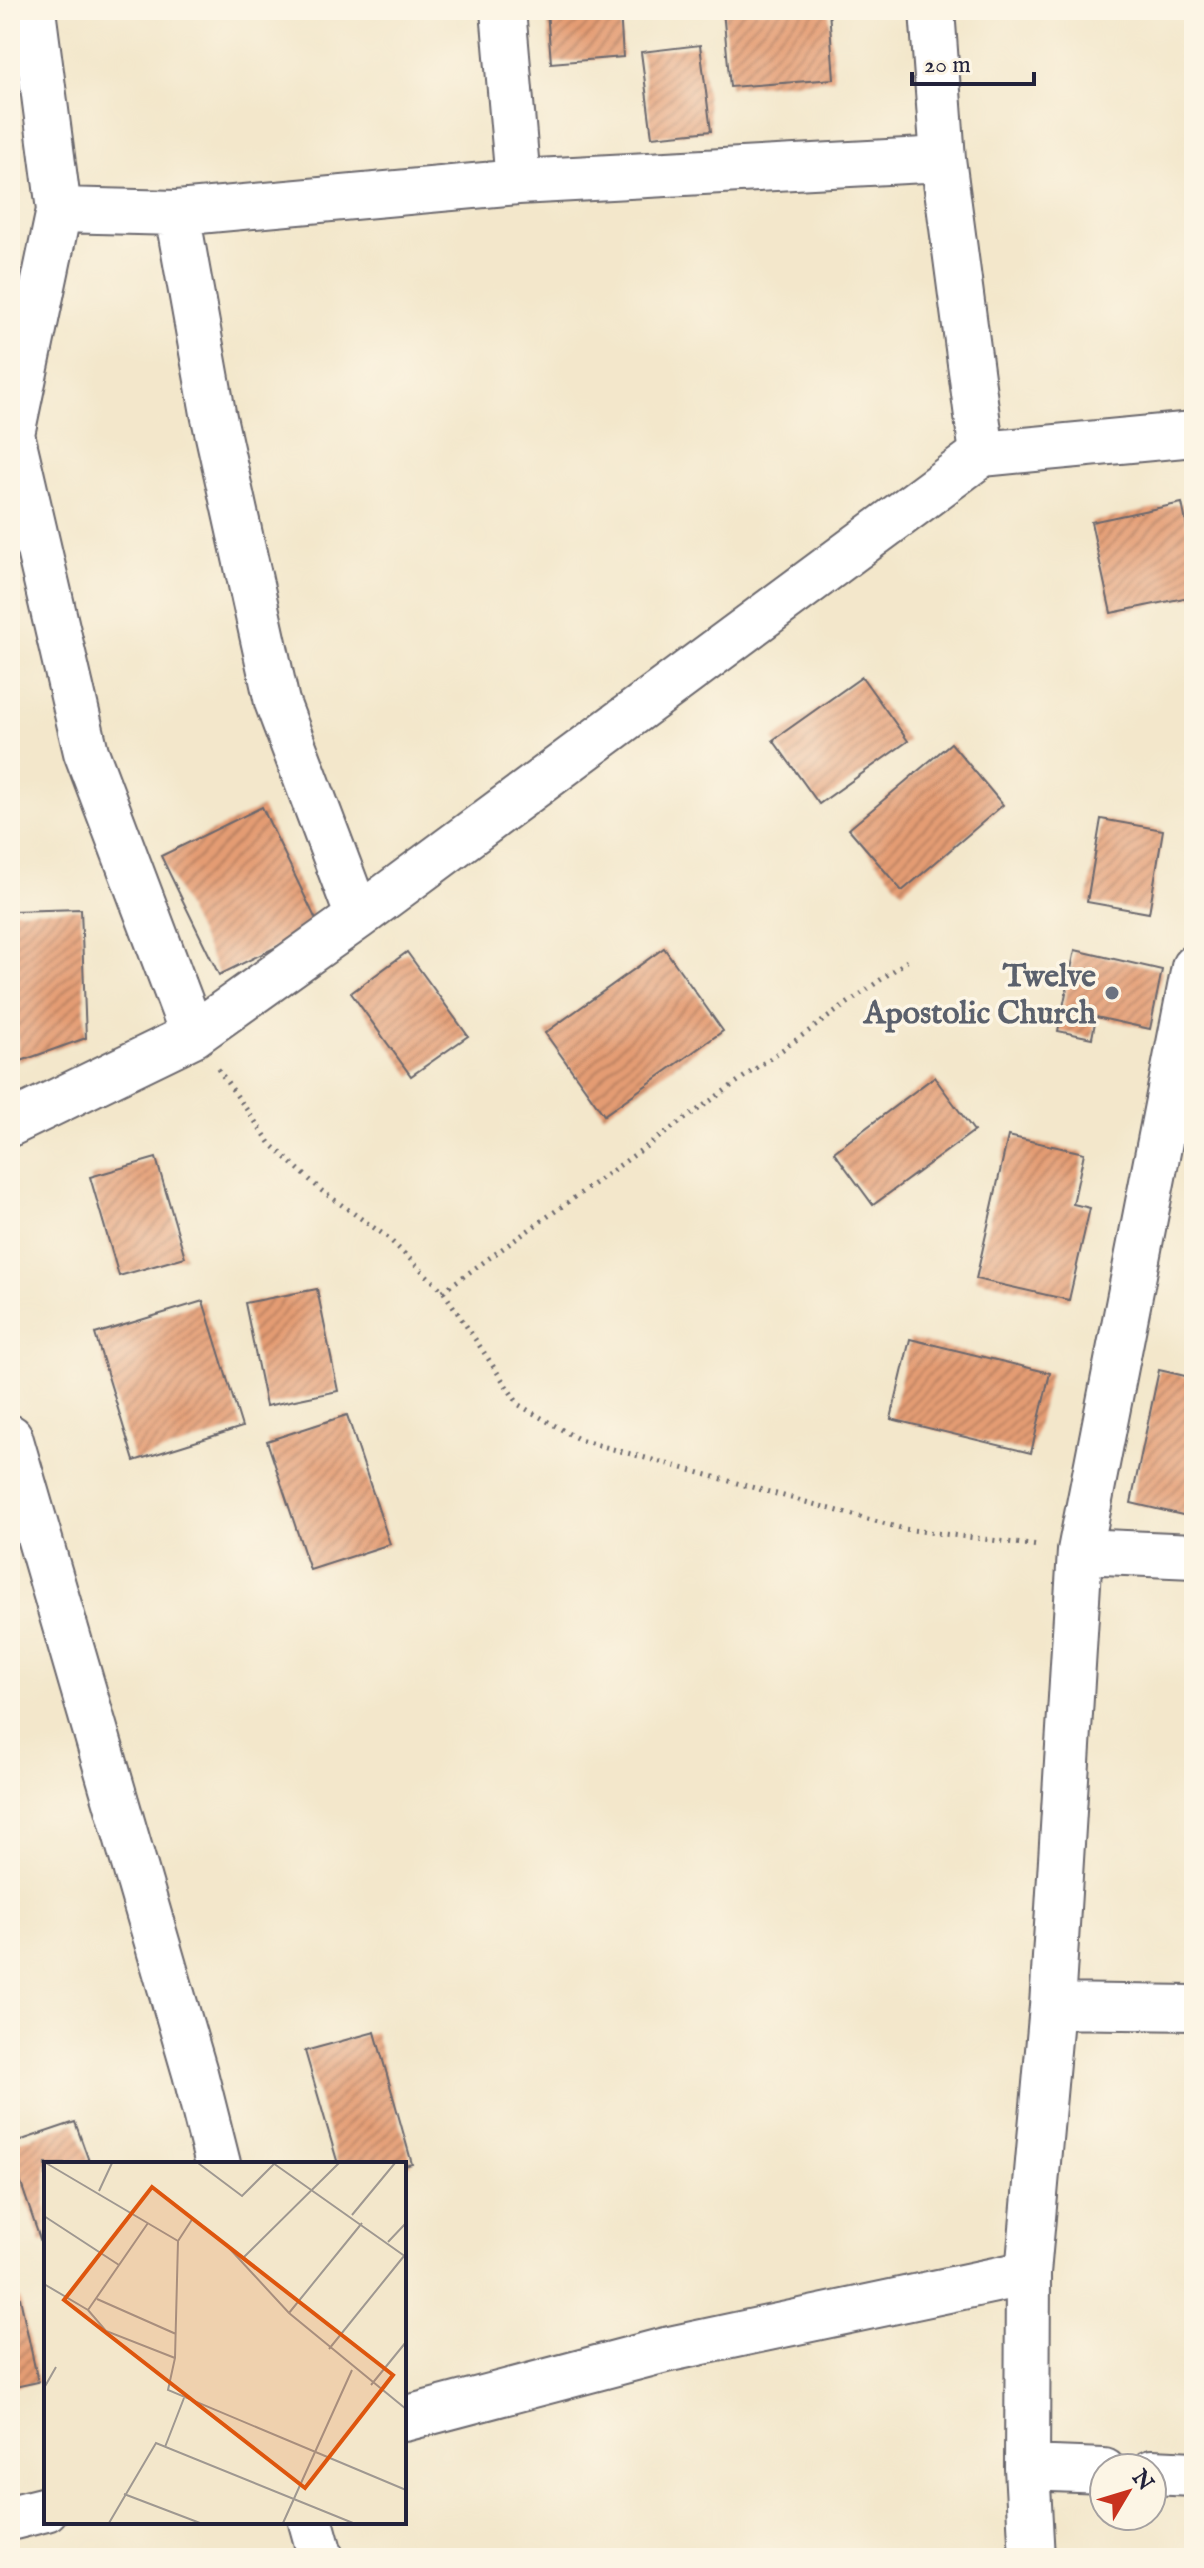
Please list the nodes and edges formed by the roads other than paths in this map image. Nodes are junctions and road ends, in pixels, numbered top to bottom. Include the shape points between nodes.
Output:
1 (33, 10) edge
2 (503, 10) edge
3 (932, 10) edge
4 (943, 159) junction
5 (518, 182) junction
6 (59, 210) junction
7 (177, 213) junction
8 (1194, 434) edge
9 (982, 454) junction
10 (358, 917) junction
11 (1194, 967) edge
12 (193, 1035) junction
13 (10, 1124) edge
14 (10, 1437) edge
15 (1080, 1551) junction
16 (1194, 1556) edge
17 (1052, 2006) junction
18 (1194, 2008) edge
19 (217, 2162) edge
20 (1028, 2273) junction
21 (406, 2418) edge
22 (1027, 2468) junction
23 (1088, 2470) edge
24 (1168, 2473) edge
25 (1194, 2474) edge
26 (44, 2510) edge
27 (10, 2518) edge
28 (312, 2524) edge
29 (321, 2558) edge
30 (1032, 2558) edge

1 - 6 street
2 - 5 street
3 - 4 street
4 - 5 street
4 - 9 street
5 - 7 street
6 - 7 street
6 - 12 street via 12,434 86,752
7 - 10 street via 213,413 277,702
8 - 9 street
9 - 10 street
10 - 12 street
11 - 15 street
12 - 13 street
14 - 19 street
15 - 16 street
15 - 17 street
17 - 18 street
17 - 20 street
20 - 21 street via 665,2350
20 - 22 street
22 - 23 street
22 - 30 street
24 - 25 street
26 - 27 street
28 - 29 street

